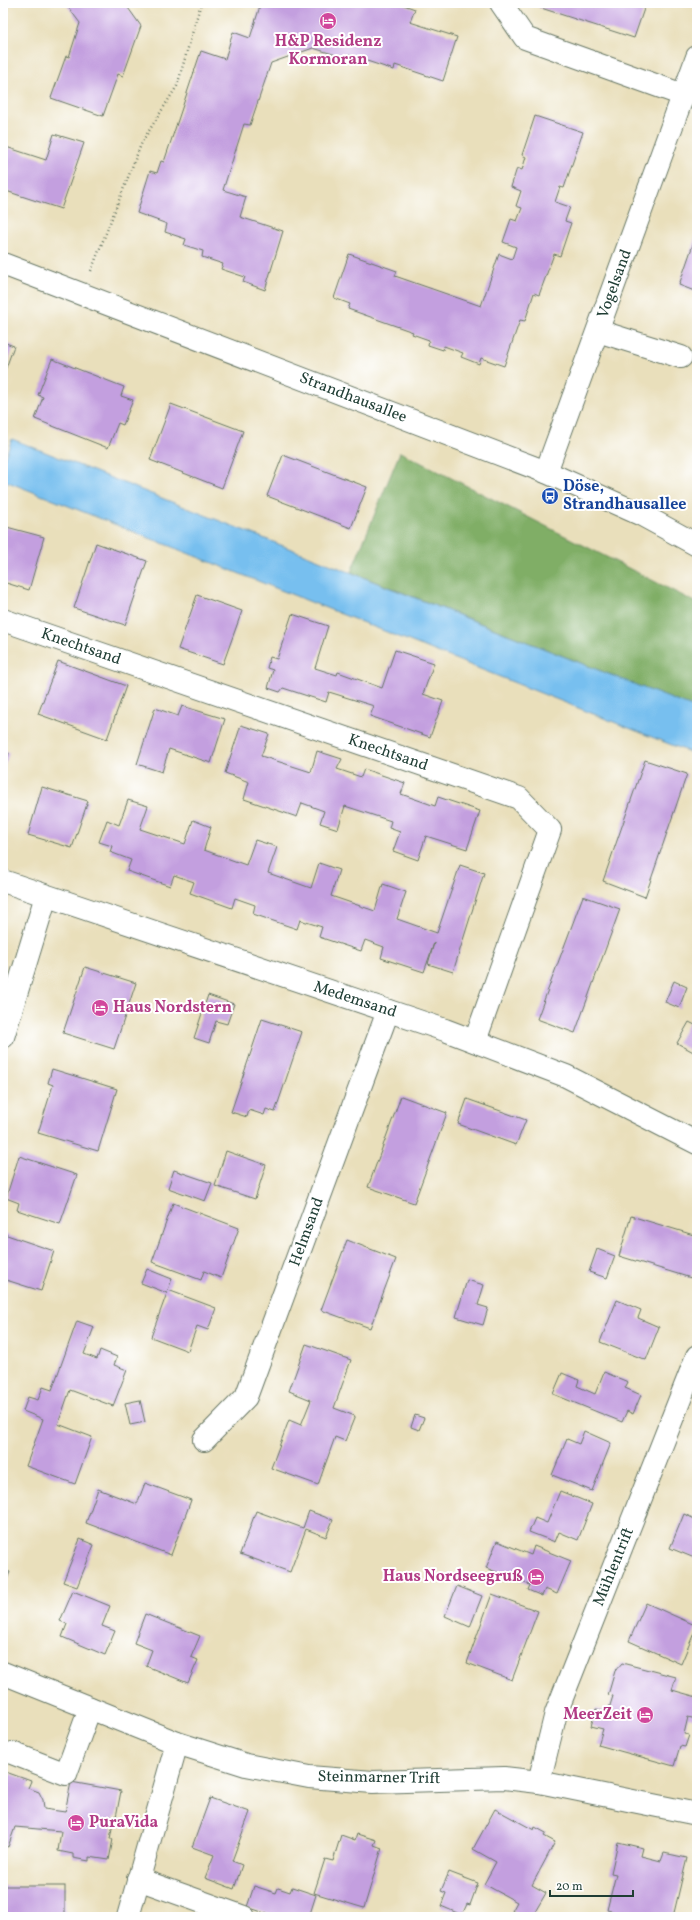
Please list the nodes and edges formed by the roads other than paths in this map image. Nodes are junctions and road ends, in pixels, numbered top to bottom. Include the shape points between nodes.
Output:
1 (501, 3) edge
2 (697, 57) edge
3 (683, 96) junction
4 (3, 264) edge
5 (598, 331) junction
6 (681, 356) dead end
7 (546, 472) junction
8 (697, 545) edge
9 (3, 620) edge
10 (3, 881) edge
11 (46, 896) junction
12 (388, 1011) junction
13 (3, 1037) edge
14 (475, 1041) junction
15 (697, 1143) edge
16 (697, 1356) edge
17 (204, 1440) dead end
18 (3, 1673) edge
19 (90, 1708) junction
20 (178, 1743) junction
21 (12, 1753) dead end
22 (539, 1782) junction
23 (697, 1814) edge
24 (138, 1880) junction
25 (128, 1917) edge
26 (244, 1917) edge

1 - 3 street via 525,38
2 - 3 street, Vogelsand
3 - 5 street, Vogelsand
4 - 7 street, Strandhausallee
5 - 6 street
5 - 7 street, Vogelsand
7 - 8 street, Strandhausallee via 642,515
9 - 14 street, Knechtsand via 519,798 550,830
10 - 11 street, Medemsand
11 - 12 street, Medemsand
11 - 13 street
12 - 14 street, Medemsand
12 - 17 street, Helmsand via 246,1397
14 - 15 street, Medemsand via 566,1076
16 - 22 street, Mühlentrift via 556,1713
18 - 19 street, Steinmarner Trift
19 - 20 street, Steinmarner Trift
19 - 21 street via 66,1774
20 - 22 street, Steinmarner Trift via 246,1765 309,1777 373,1782 504,1778
20 - 24 street
22 - 23 street, Steinmarner Trift
24 - 25 street
24 - 26 street

